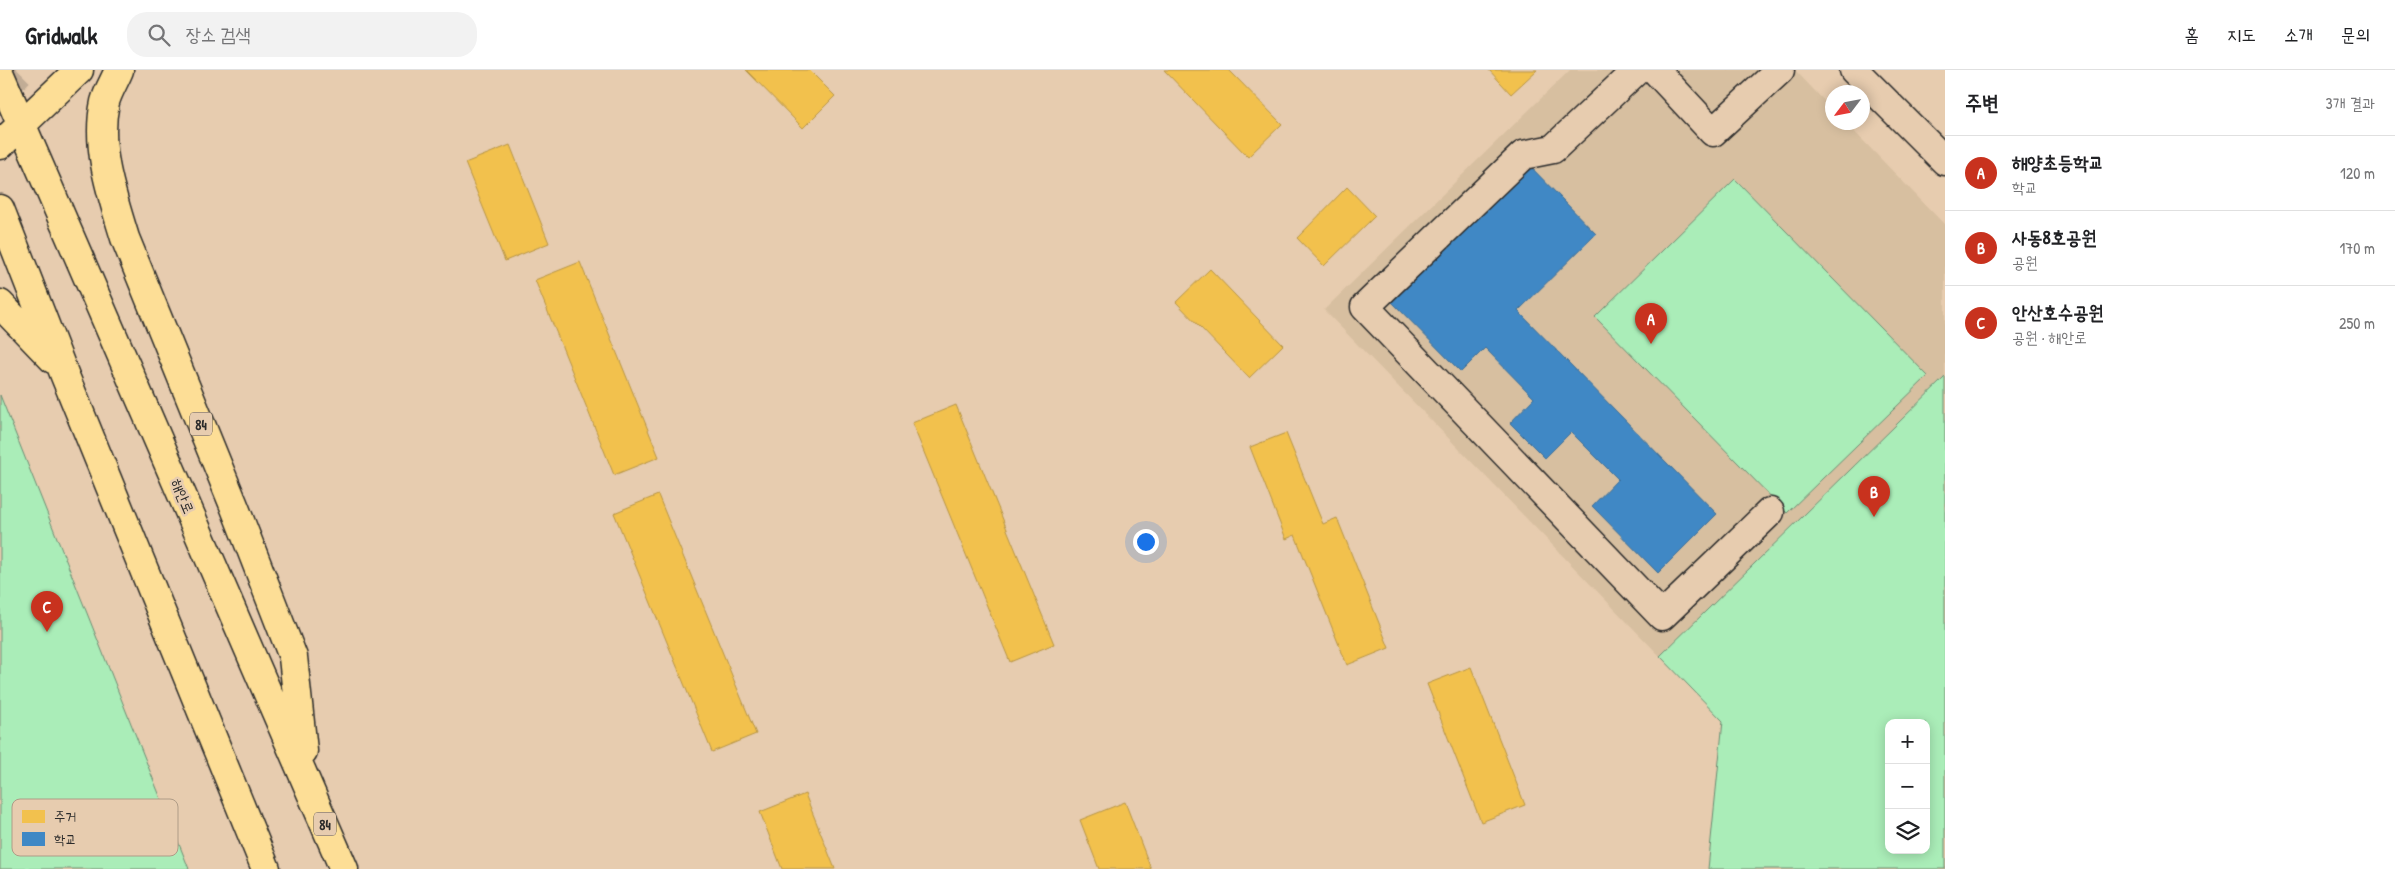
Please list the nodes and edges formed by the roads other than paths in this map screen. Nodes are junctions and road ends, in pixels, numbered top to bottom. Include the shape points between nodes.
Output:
1 (79, 70) edge
2 (119, 70) edge
3 (1637, 70) edge
4 (1655, 70) edge
5 (1780, 70) edge
6 (1854, 70) edge
7 (0, 75) edge
8 (21, 124) junction
9 (0, 145) edge
10 (1945, 161) edge
11 (0, 209) edge
12 (0, 304) edge
13 (61, 367) junction
14 (1770, 512) dead end
15 (306, 780) junction
16 (266, 869) edge
17 (344, 869) edge

1 - 8 main road
2 - 15 main road, 84 via 106,102 102,146 111,192 125,238 293,656
3 - 14 street via 1553,149 1523,155 1366,306 1662,616
4 - 5 street via 1713,132
6 - 10 street
7 - 8 main road, 해안로
8 - 9 main road
8 - 15 main road, 해안로 / 84
11 - 13 main road
12 - 13 main road
13 - 16 main road
15 - 17 main road, 해안로 / 84

